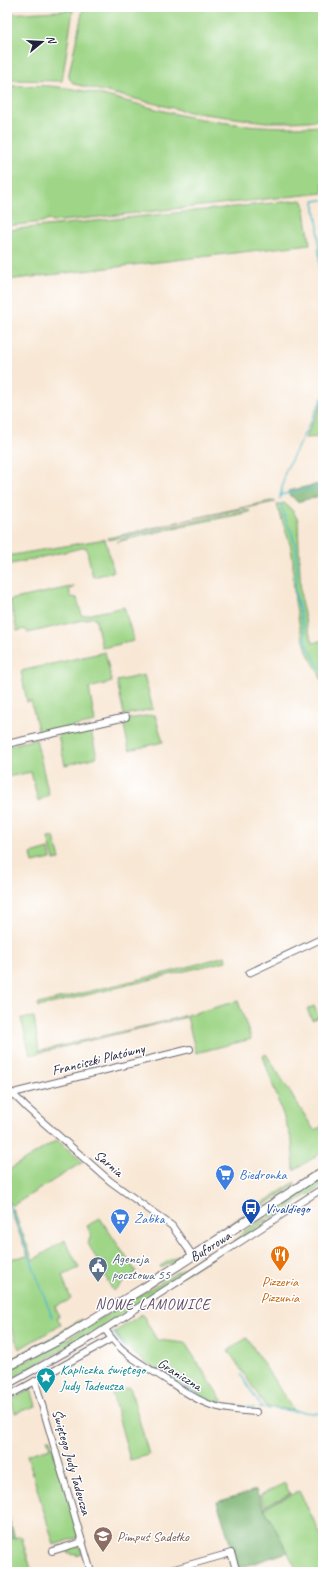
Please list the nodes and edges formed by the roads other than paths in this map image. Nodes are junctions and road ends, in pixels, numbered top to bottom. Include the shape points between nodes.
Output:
1 (126, 717) dead end
2 (7, 744) edge
3 (323, 938) edge
4 (249, 973) dead end
5 (190, 1049) dead end
6 (7, 1088) edge
7 (13, 1095) junction
8 (323, 1171) edge
9 (323, 1188) edge
10 (193, 1256) junction
11 (105, 1329) junction
12 (111, 1339) junction
13 (7, 1367) edge
14 (35, 1381) junction
15 (7, 1385) edge
16 (8, 1396) dead end
17 (256, 1412) dead end
18 (82, 1542) junction
19 (52, 1551) dead end
20 (91, 1572) edge
21 (164, 1572) edge
22 (237, 1572) edge

1 - 2 street
3 - 4 street
5 - 7 street, Franciszki Platówny
6 - 7 street, Sarnia
7 - 10 street, Sarnia via 110,1180 172,1226
8 - 10 main road, Buforowa
9 - 11 street, Buforowa
10 - 13 main road, Buforowa via 61,1339
11 - 12 street, Graniczna
11 - 15 street, Buforowa
12 - 14 street
12 - 17 street, Graniczna via 133,1358 208,1405
14 - 16 street
14 - 18 street, Świętego Judy Tadeusza
18 - 19 street
18 - 20 street, Świętego Judy Tadeusza
21 - 22 street via 231,1553

